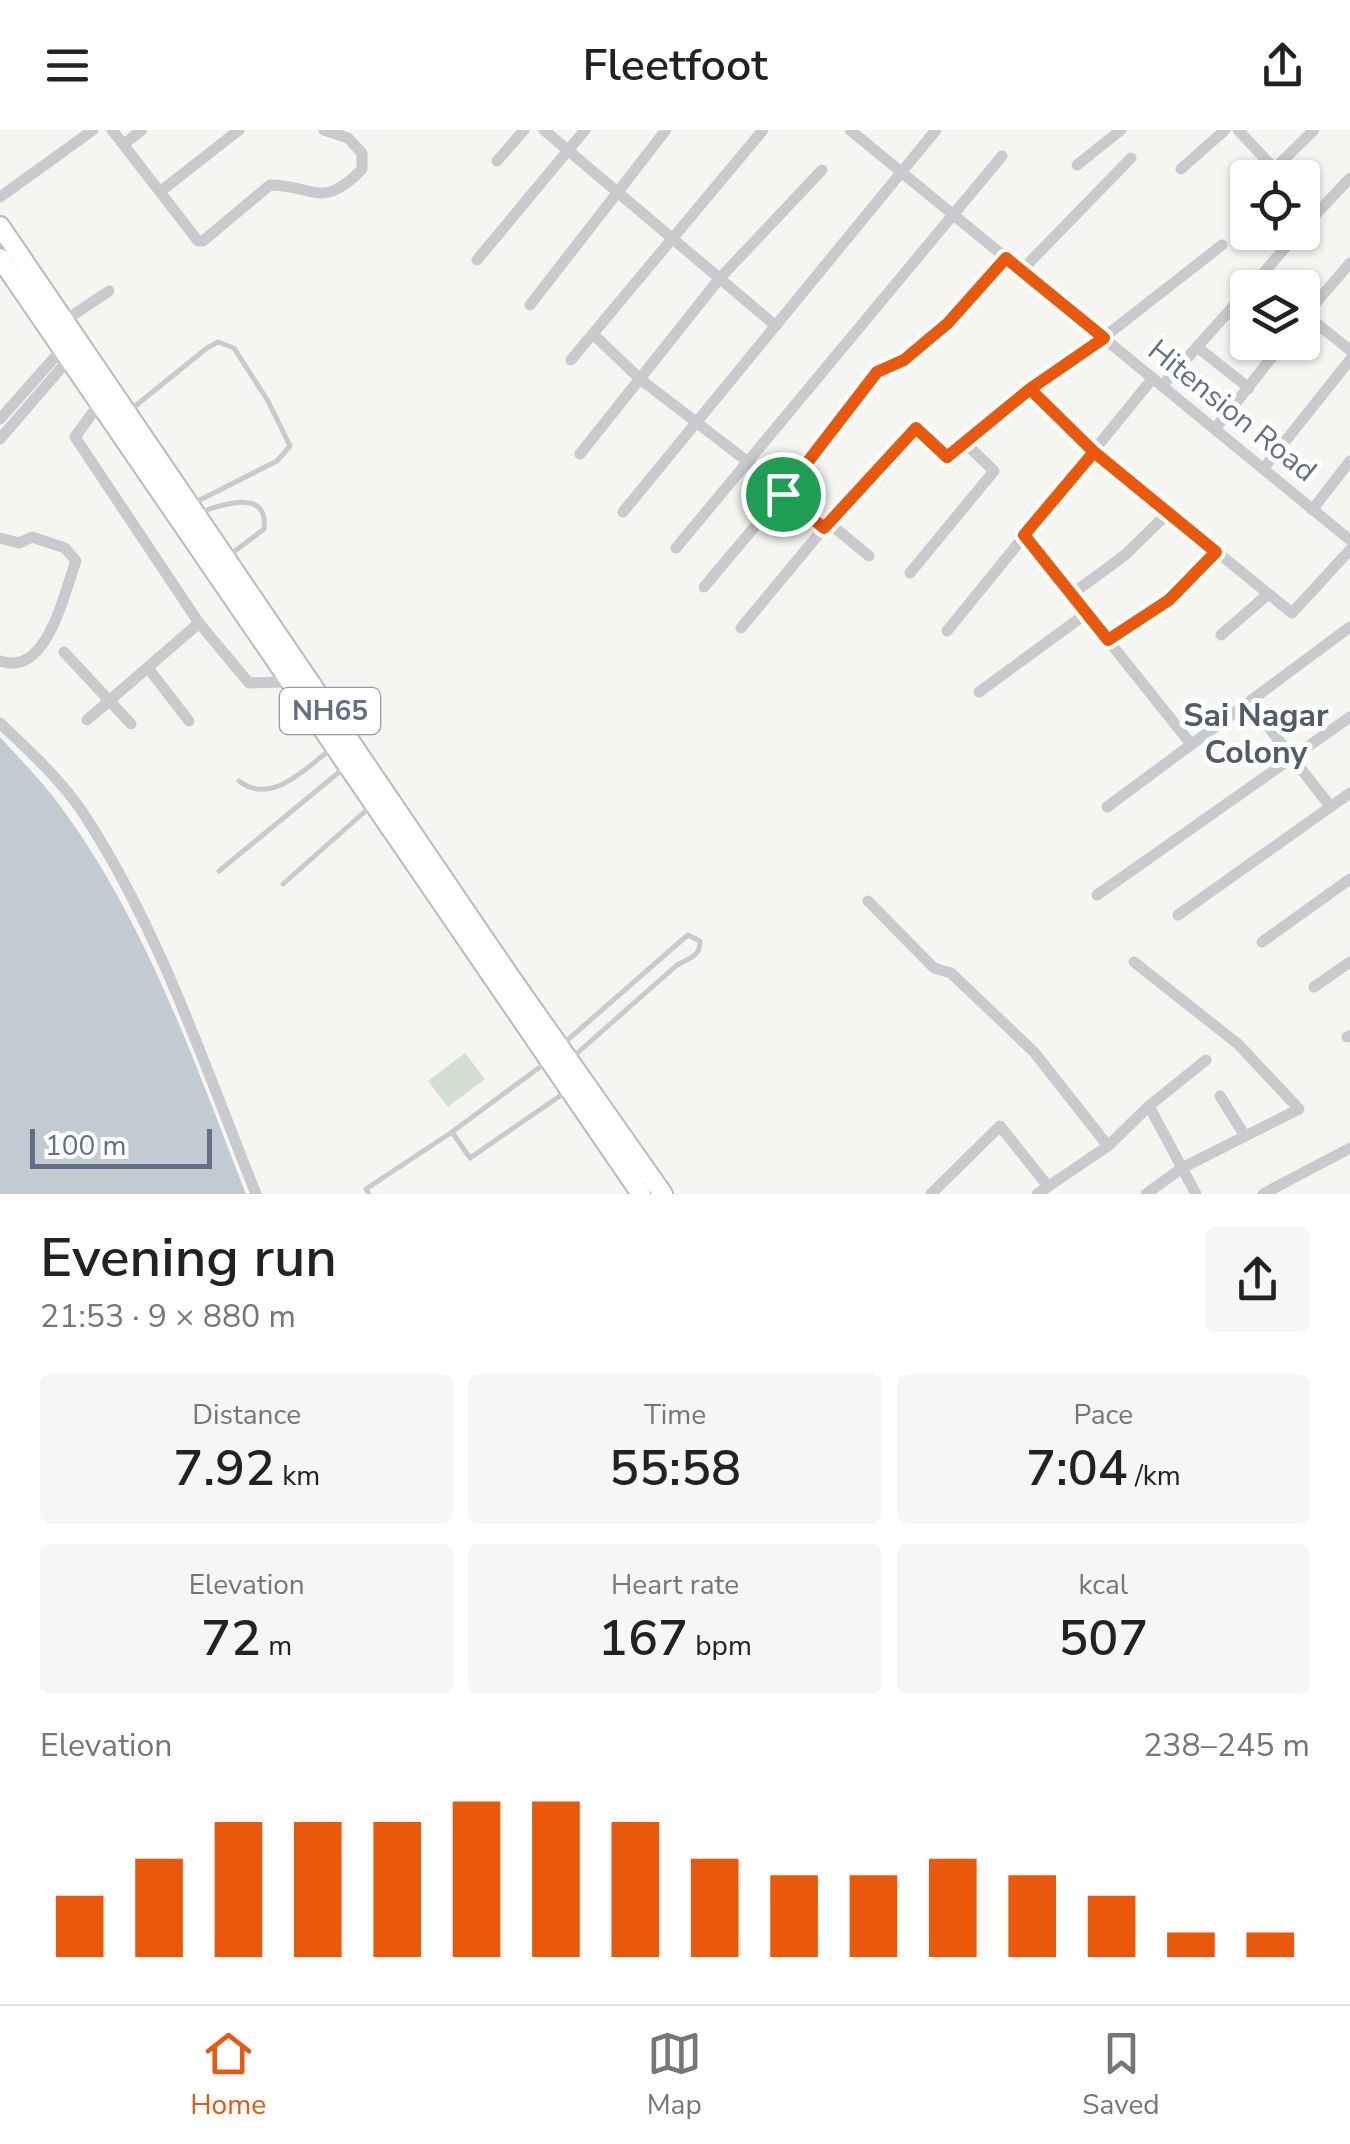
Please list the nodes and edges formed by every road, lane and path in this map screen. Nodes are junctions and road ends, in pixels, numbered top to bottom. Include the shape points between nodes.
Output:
1 (93, 130) edge
2 (112, 130) edge
3 (142, 130) edge
4 (239, 130) edge
5 (324, 130) edge
6 (524, 130) edge
7 (544, 130) edge
8 (585, 130) edge
9 (666, 130) edge
10 (763, 130) edge
11 (936, 130) edge
12 (1121, 130) edge
13 (1225, 130) edge
14 (1238, 130) edge
15 (1314, 130) edge
16 (857, 132) edge
17 (124, 144) junction
18 (569, 150) junction
19 (1002, 156) dead end
20 (1131, 158) dead end
21 (1263, 160) edge
22 (1287, 160) edge
23 (496, 161) dead end
24 (1077, 165) dead end
25 (1181, 169) dead end
26 (822, 170) dead end
27 (902, 173) junction
28 (1350, 178) edge
29 (160, 191) junction
30 (618, 191) junction
31 (0, 197) edge
32 (1320, 209) edge
33 (952, 213) junction
34 (0, 226) edge
35 (673, 237) junction
36 (1222, 245) dead end
37 (1284, 250) edge
38 (1006, 258) junction
39 (477, 260) dead end
40 (1, 261) edge
41 (1350, 264) edge
42 (1266, 270) edge
43 (1022, 271) junction
44 (720, 278) junction
45 (109, 291) dead end
46 (1320, 299) edge
47 (530, 305) dead end
48 (1230, 310) edge
49 (64, 321) junction
50 (776, 326) junction
51 (1320, 328) edge
52 (593, 334) junction
53 (1104, 338) junction
54 (1197, 347) junction
55 (1350, 350) edge
56 (66, 354) junction
57 (570, 360) dead end
58 (1270, 360) edge
59 (1350, 360) edge
60 (640, 379) junction
61 (1157, 382) junction
62 (1248, 388) junction
63 (1030, 389) junction
64 (99, 404) junction
65 (126, 412) junction
66 (0, 418) edge
67 (696, 423) junction
68 (1214, 429) junction
69 (0, 440) edge
70 (963, 441) junction
71 (1094, 452) junction
72 (580, 454) dead end
73 (1350, 460) edge
74 (748, 462) junction
75 (1262, 468) junction
76 (783, 494) junction
77 (193, 510) junction
78 (1312, 510) junction
79 (623, 512) dead end
80 (1168, 513) junction
81 (826, 526) junction
82 (1024, 535) junction
83 (0, 538) edge
84 (1350, 540) edge
85 (676, 548) dead end
86 (1350, 550) edge
87 (1216, 552) junction
88 (868, 556) dead end
89 (225, 558) junction
90 (910, 573) dead end
91 (704, 586) dead end
92 (1072, 594) junction
93 (1267, 595) junction
94 (1087, 613) junction
95 (199, 623) junction
96 (1350, 627) edge
97 (741, 628) dead end
98 (947, 631) dead end
99 (1221, 635) dead end
100 (1108, 640) junction
101 (64, 652) dead end
102 (0, 660) edge
103 (148, 668) junction
104 (288, 682) junction
105 (979, 692) dead end
106 (109, 701) junction
107 (1249, 702) junction
108 (1350, 718) edge
109 (86, 720) dead end
110 (189, 720) dead end
111 (0, 723) edge
112 (131, 724) dead end
113 (1191, 744) junction
114 (333, 747) junction
115 (1292, 758) junction
116 (346, 766) junction
117 (239, 782) dead end
118 (1350, 793) edge
119 (373, 805) junction
120 (1330, 806) junction
121 (1106, 808) dead end
122 (219, 871) dead end
123 (1350, 879) edge
124 (283, 884) dead end
125 (1097, 895) dead end
126 (868, 901) dead end
127 (1178, 916) dead end
128 (1262, 942) dead end
129 (1134, 962) dead end
130 (1350, 962) edge
131 (1314, 988) dead end
132 (560, 1055) junction
133 (1206, 1060) dead end
134 (570, 1090) junction
135 (1220, 1096) dead end
136 (1148, 1106) junction
137 (452, 1132) junction
138 (1245, 1136) junction
139 (1108, 1146) junction
140 (1350, 1148) edge
141 (1182, 1168) junction
142 (1287, 1188) edge
143 (1042, 1190) edge
144 (256, 1194) edge
145 (368, 1194) edge
146 (641, 1194) edge
147 (662, 1194) edge
148 (931, 1194) edge
149 (1146, 1194) edge
150 (1196, 1194) edge
151 (1264, 1194) edge

1 - 31 street
2 - 17 street
3 - 17 street
4 - 29 street
5 - 29 street via 348,138 362,153 354,178 333,191 309,194 270,186 203,241
6 - 23 street
7 - 18 street
8 - 18 street
9 - 30 street
10 - 35 street
11 - 27 street
12 - 24 street
13 - 25 street
14 - 21 street
15 - 22 street
16 - 27 street, Hitension Road
17 - 29 street
18 - 30 street
18 - 39 street
19 - 33 street
20 - 43 street
26 - 44 street
27 - 33 street, Hitension Road
27 - 50 street
28 - 32 street
30 - 35 street
30 - 47 street
33 - 38 street, Hitension Road
33 - 74 street
34 - 49 highway, NH65
35 - 44 street
35 - 52 street
36 - 53 street
37 - 42 street
38 - 43 street, Hitension Road
38 - 76 street via 948,323 904,360 877,372
40 - 56 highway, NH65
41 - 46 street
43 - 53 street, Hitension Road
44 - 50 street
44 - 60 street
45 - 49 street
48 - 54 street
49 - 65 highway, NH65
50 - 67 street
51 - 55 street
52 - 57 street
52 - 60 street
53 - 61 street, Hitension Road
53 - 63 street
54 - 61 street
54 - 62 street
56 - 64 highway, NH65
56 - 66 street
56 - 69 street
58 - 62 street
59 - 75 street
60 - 67 street
60 - 72 street
61 - 68 street, Hitension Road
61 - 71 street
62 - 68 street
63 - 70 street
63 - 71 street
64 - 95 street via 76,437
64 - 104 highway, NH65
65 - 77 highway, NH65
65 - 77 lane via 218,342 234,348 290,446 277,461
67 - 74 street
67 - 79 street
68 - 75 street, Hitension Road
70 - 81 street via 947,457 916,428
70 - 90 street via 994,471
71 - 80 street
71 - 82 street
73 - 78 street
74 - 76 street
74 - 85 street
75 - 78 street, Hitension Road
76 - 81 street
76 - 91 street
77 - 89 highway, NH65
77 - 89 lane via 242,501 262,512 264,529
78 - 84 street, Hitension Road
80 - 87 street
80 - 92 street
81 - 88 street
81 - 97 street
82 - 92 street
82 - 98 street
83 - 102 street via 19,543 32,537 63,546 76,561 46,643 21,662
86 - 93 street via 1292,613
87 - 93 street
87 - 100 street via 1169,600
89 - 132 highway, NH65
92 - 94 street
93 - 99 street
94 - 100 street
94 - 105 street
95 - 103 street
95 - 104 street via 249,683
96 - 107 street
100 - 113 street
101 - 106 street
103 - 106 street
103 - 110 street
104 - 114 highway, NH65
106 - 109 street
106 - 112 street
107 - 113 street
107 - 115 street
108 - 115 street
111 - 144 street via 86,817 150,933
113 - 121 street
114 - 116 highway, NH65
114 - 117 lane via 278,788 264,792
115 - 120 street
115 - 125 street
116 - 119 highway, NH65
116 - 122 lane
118 - 120 street
119 - 124 lane
119 - 132 highway, NH65
120 - 127 street
123 - 128 street
126 - 139 street via 934,968 950,973 1034,1052
129 - 138 street via 1238,1044 1299,1108
130 - 131 street
132 - 132 lane via 688,935 700,940 692,958
132 - 134 highway, NH65
132 - 137 lane
132 - 147 highway, NH65
133 - 136 street
134 - 137 lane via 470,1158
134 - 146 highway, NH65
135 - 138 street
136 - 139 street
136 - 141 street
137 - 145 lane via 366,1189
138 - 141 street
139 - 143 street
140 - 142 street
141 - 149 street
141 - 150 street
142 - 151 street
143 - 148 street via 1000,1126

